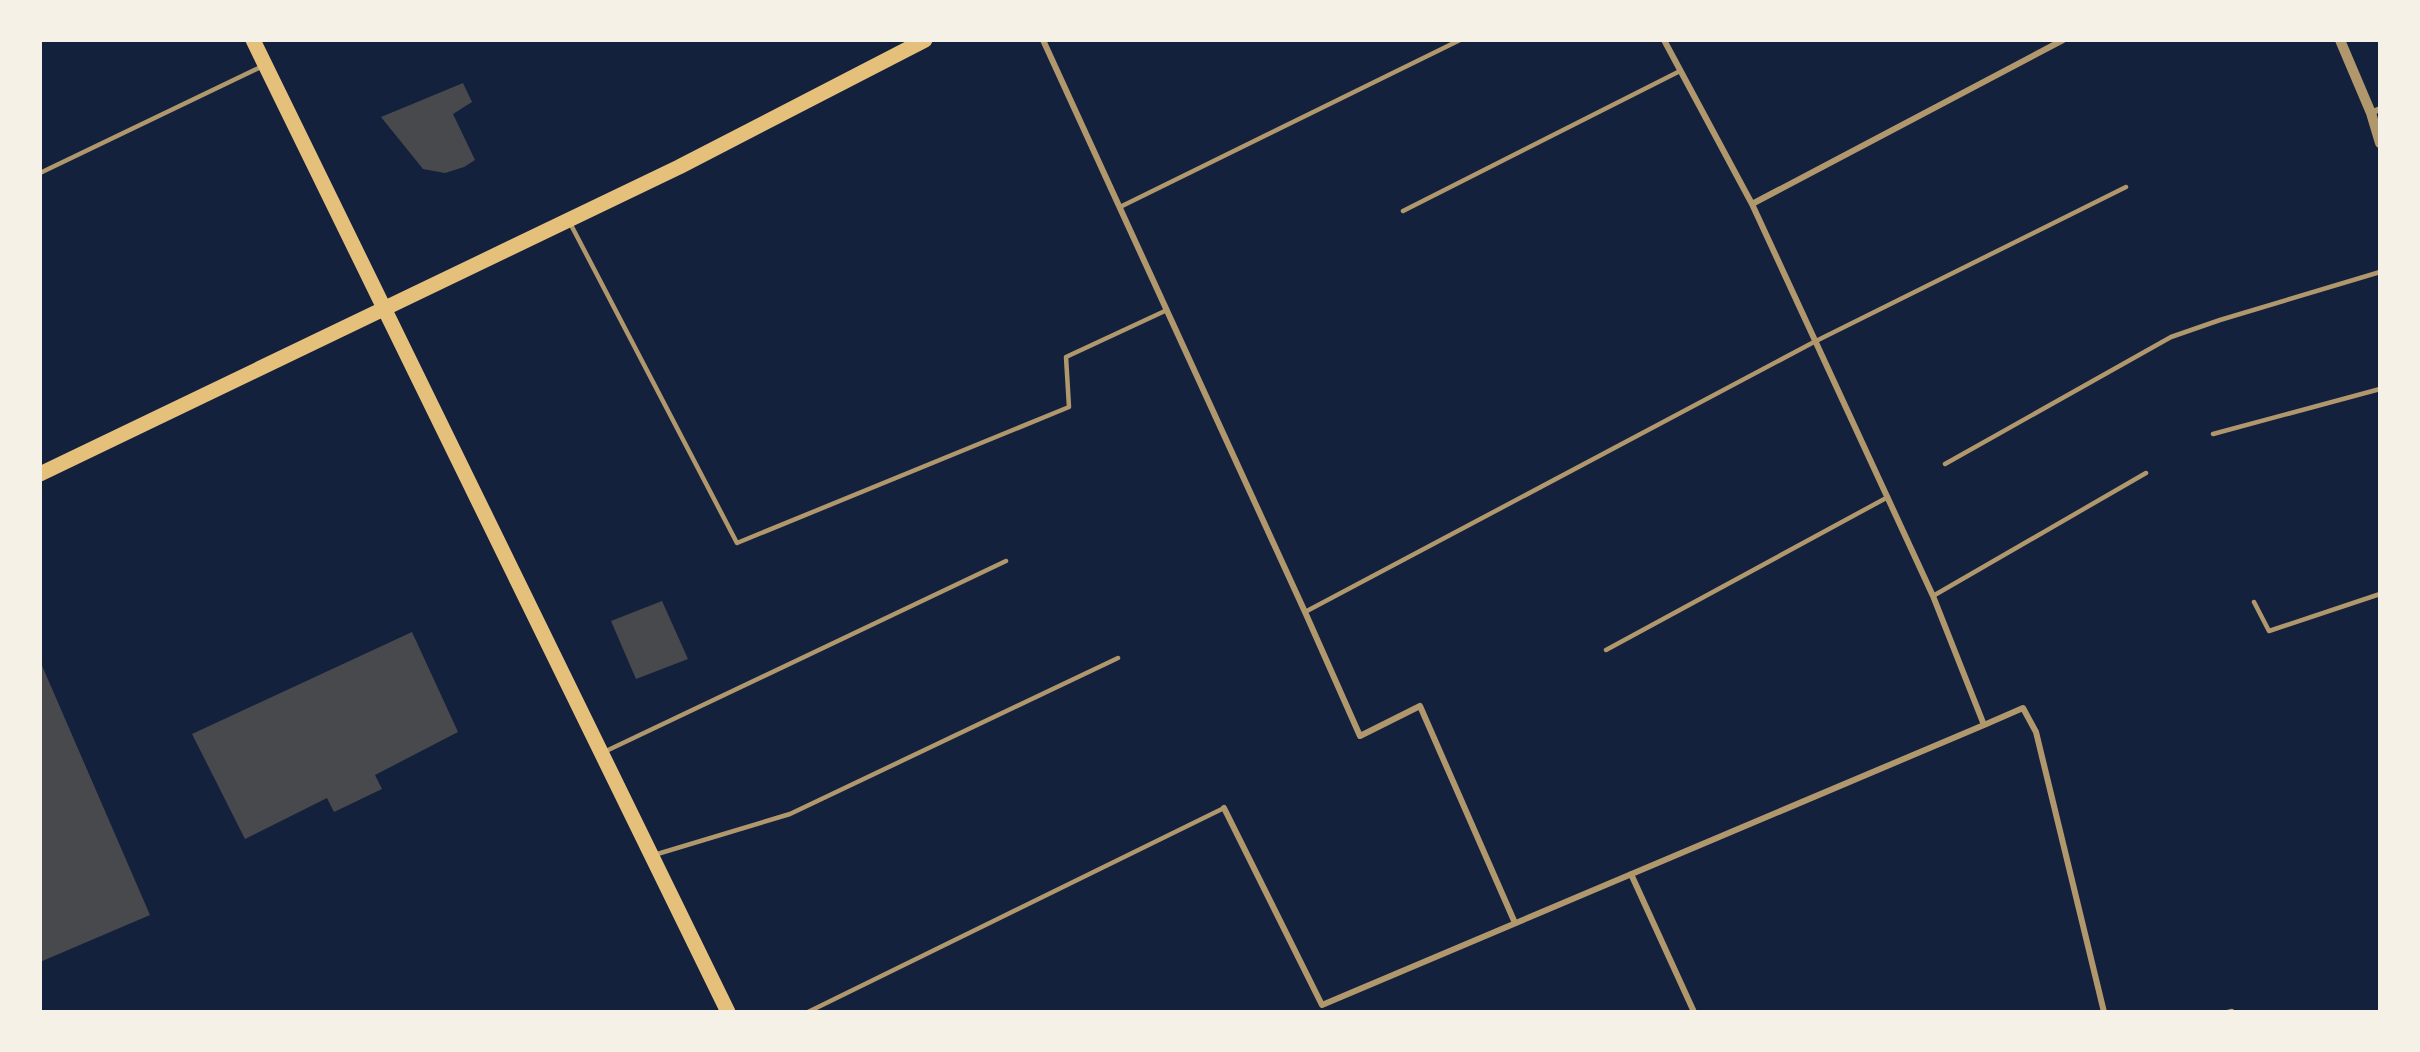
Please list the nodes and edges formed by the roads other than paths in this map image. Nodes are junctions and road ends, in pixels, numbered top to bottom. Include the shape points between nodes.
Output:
1 (253, 40) edge
2 (925, 40) edge
3 (1043, 40) edge
4 (1460, 40) edge
5 (1664, 40) edge
6 (2063, 40) edge
7 (2340, 40) edge
8 (265, 65) junction
9 (1680, 71) junction
10 (2375, 111) edge
11 (2379, 143) edge
12 (40, 173) edge
13 (2126, 187) dead end
14 (1752, 204) junction
15 (1120, 207) junction
16 (1403, 211) dead end
17 (569, 220) junction
18 (2379, 272) edge
19 (385, 309) junction
20 (1167, 310) junction
21 (1815, 342) junction
22 (2379, 389) edge
23 (2213, 434) dead end
24 (1945, 464) dead end
25 (2146, 473) dead end
26 (40, 474) edge
27 (1887, 497) junction
28 (1006, 561) dead end
29 (2379, 594) edge
30 (1933, 596) junction
31 (2254, 603) dead end
32 (1305, 612) junction
33 (1606, 650) dead end
34 (1118, 658) dead end
35 (1984, 724) junction
36 (601, 753) junction
37 (1224, 808) joint
38 (651, 855) junction
39 (1631, 874) junction
40 (1515, 923) junction
41 (728, 1011) edge
42 (808, 1011) edge
43 (1694, 1011) edge
44 (2104, 1011) edge

1 - 8 main road
2 - 17 main road via 742,136
3 - 15 street
4 - 15 lane
5 - 9 street
6 - 14 street
7 - 10 street
8 - 12 lane
8 - 19 main road
9 - 14 street
9 - 16 lane
10 - 11 street
13 - 21 lane
14 - 21 street
15 - 20 street
17 - 19 main road
17 - 20 lane via 737,543 1069,407 1066,357
18 - 24 lane via 2171,338
19 - 26 main road
19 - 36 main road
20 - 32 street
21 - 27 street
21 - 32 lane
22 - 23 lane
25 - 30 lane
27 - 30 street
27 - 33 lane
28 - 36 lane
29 - 31 lane via 2269,631
30 - 35 street
32 - 40 street via 1360,736 1420,706
34 - 38 lane via 790,814
35 - 39 street
35 - 44 street via 2023,708 2036,732
36 - 38 main road
37 - 40 street via 1322,1005
37 - 42 lane
38 - 41 main road
39 - 40 street
39 - 43 street

